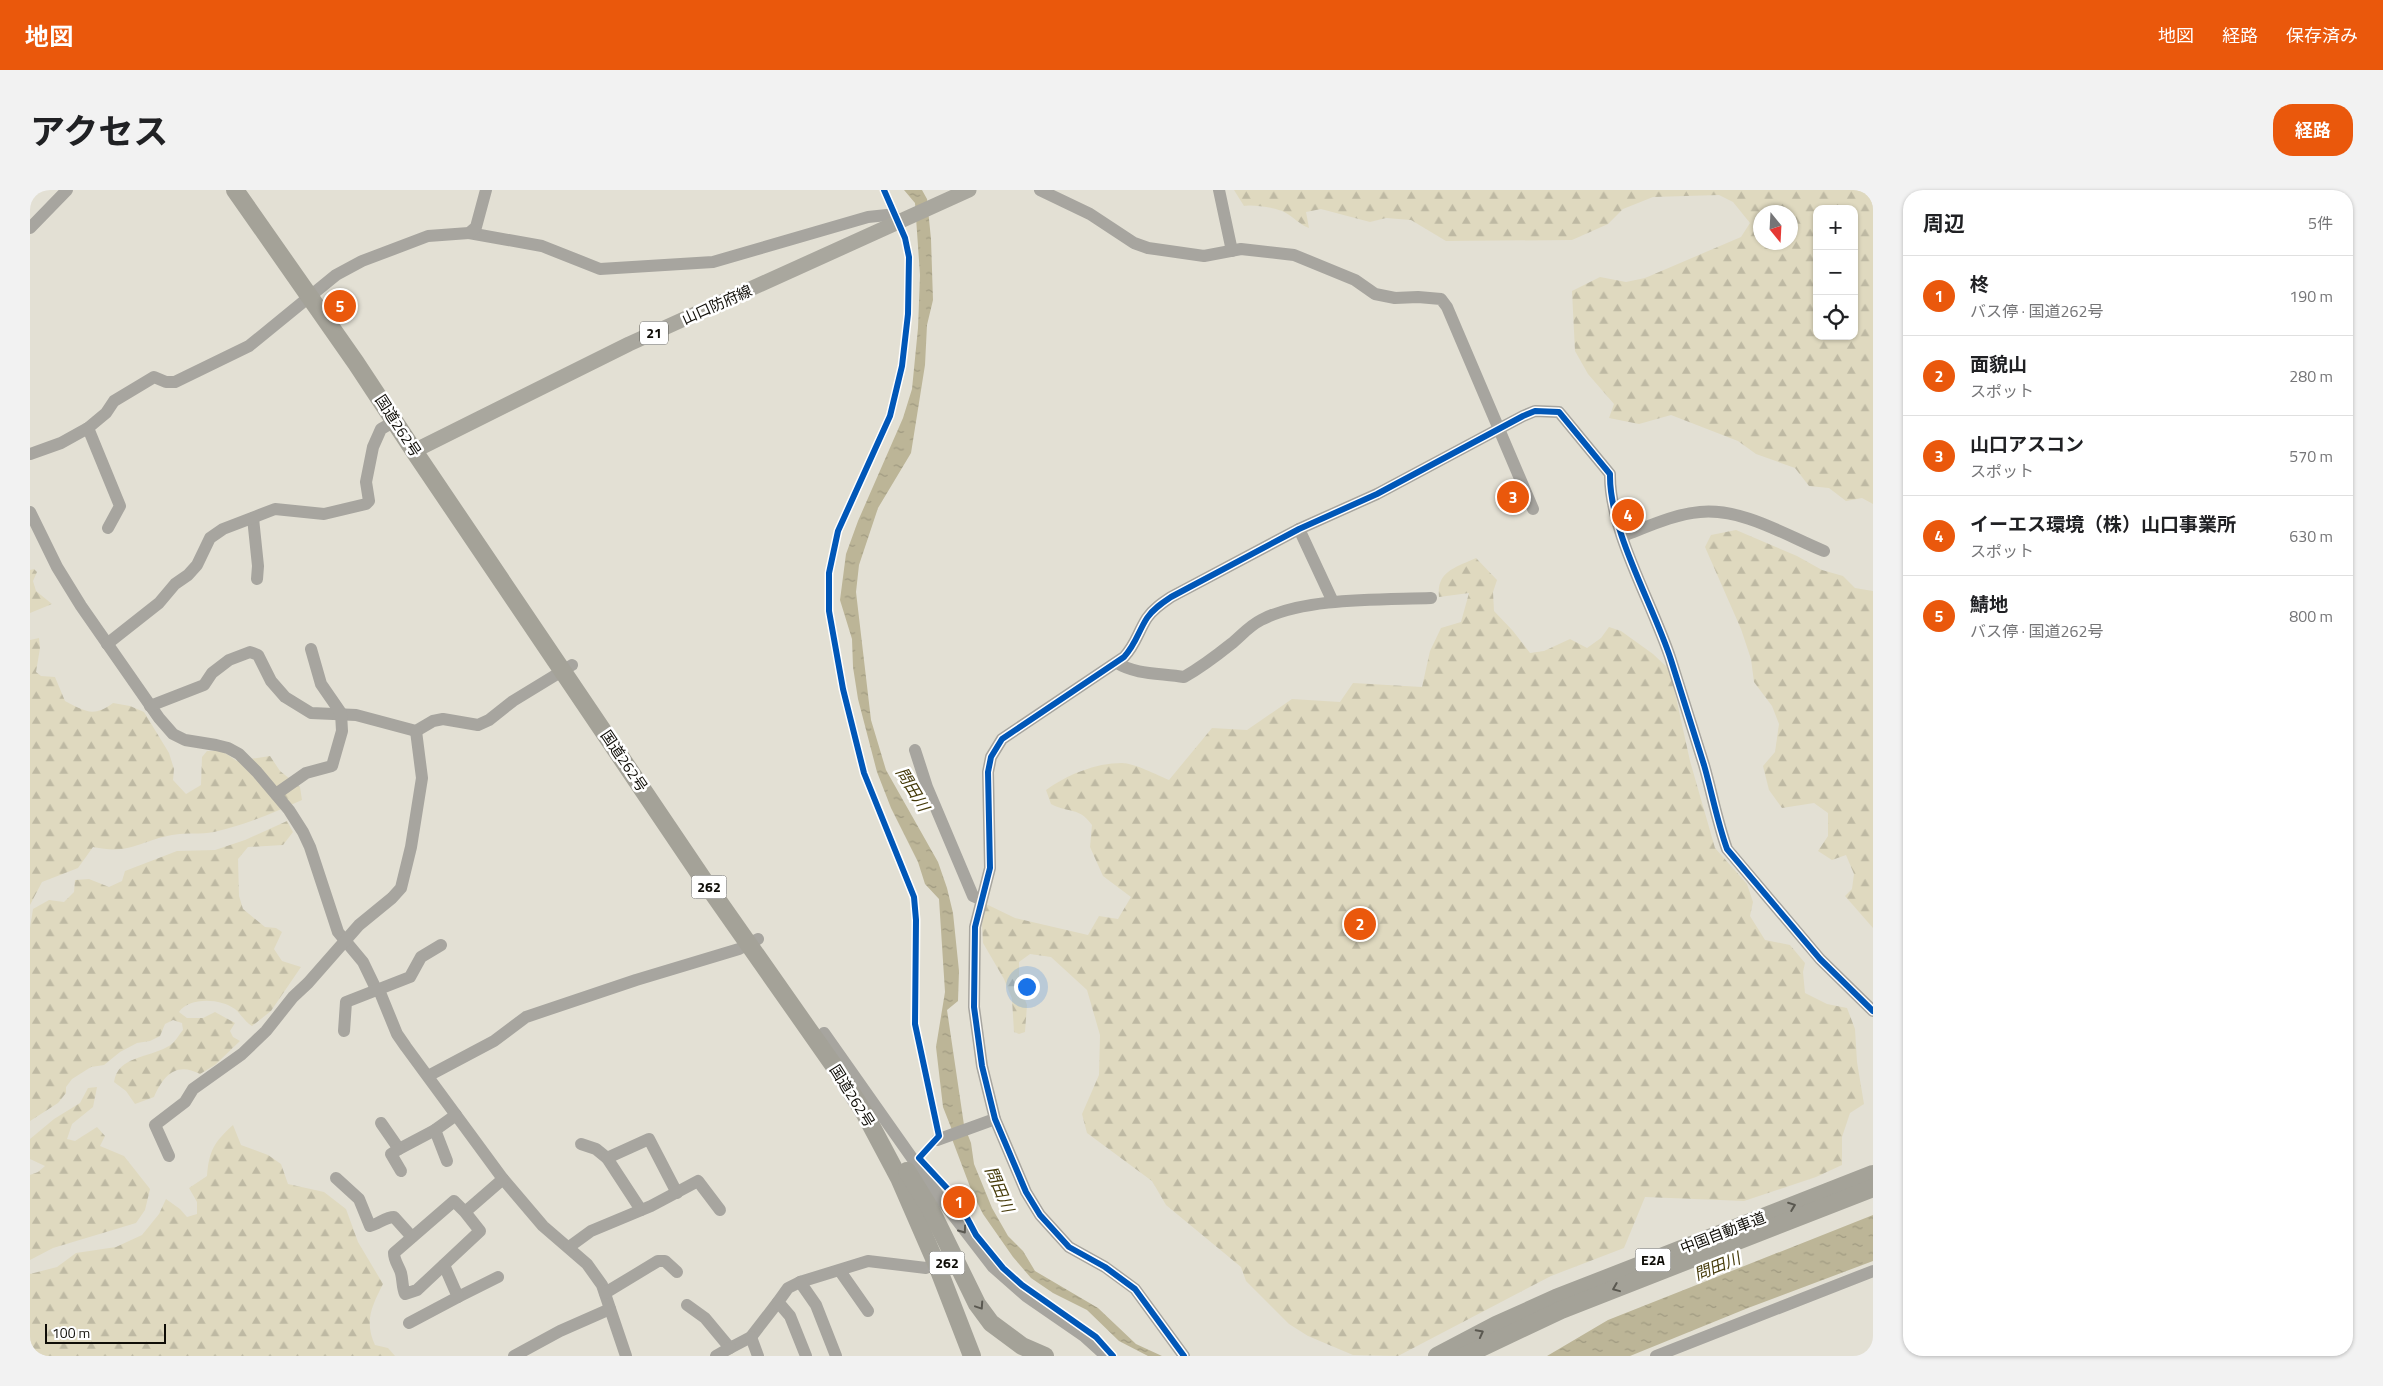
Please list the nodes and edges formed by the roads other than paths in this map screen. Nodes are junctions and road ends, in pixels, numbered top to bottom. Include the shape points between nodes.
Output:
1 (66, 190) edge
2 (235, 190) edge
3 (249, 190) edge
4 (486, 190) edge
5 (970, 190) edge
6 (1040, 190) edge
7 (1219, 190) edge
8 (897, 224) junction
9 (30, 228) edge
10 (470, 233) junction
11 (1232, 251) junction
12 (313, 293) junction
13 (395, 420) junction
14 (88, 428) junction
15 (1499, 431) junction
16 (419, 448) junction
17 (30, 454) edge
18 (1533, 509) dead end
19 (30, 512) edge
20 (253, 518) junction
21 (108, 528) dead end
22 (1298, 528) junction
23 (1623, 536) junction
24 (1824, 551) dead end
25 (257, 579) dead end
26 (1431, 598) dead end
27 (1333, 602) junction
28 (107, 644) junction
29 (311, 649) dead end
30 (1117, 663) junction
31 (568, 668) junction
32 (150, 706) junction
33 (341, 713) junction
34 (416, 731) junction
35 (915, 750) dead end
36 (276, 794) junction
37 (980, 899) junction
38 (345, 940) junction
39 (753, 941) junction
40 (441, 945) dead end
41 (378, 990) junction
42 (1873, 1012) edge
43 (344, 1031) dead end
44 (824, 1033) junction
45 (428, 1076) junction
46 (456, 1115) junction
47 (993, 1119) junction
48 (381, 1123) dead end
49 (434, 1130) junction
50 (939, 1139) dead end
51 (581, 1144) dead end
52 (399, 1149) junction
53 (169, 1156) dead end
54 (607, 1158) junction
55 (447, 1161) dead end
56 (401, 1171) dead end
57 (907, 1171) junction
58 (1873, 1174) edge
59 (336, 1178) dead end
60 (503, 1179) junction
61 (1873, 1188) edge
62 (677, 1193) junction
63 (641, 1210) junction
64 (720, 1210) dead end
65 (465, 1212) junction
66 (412, 1237) junction
67 (569, 1247) junction
68 (936, 1263) junction
69 (444, 1266) junction
70 (840, 1271) junction
71 (1873, 1271) edge
72 (677, 1272) dead end
73 (498, 1277) dead end
74 (800, 1282) junction
75 (604, 1293) junction
76 (458, 1297) junction
77 (778, 1302) junction
78 (687, 1305) dead end
79 (610, 1309) junction
80 (868, 1311) dead end
81 (409, 1323) dead end
82 (751, 1337) junction
83 (730, 1348) junction
84 (969, 1352) edge
85 (514, 1356) edge
86 (626, 1356) edge
87 (716, 1356) edge
88 (758, 1356) edge
89 (806, 1356) edge
90 (836, 1356) edge
91 (983, 1356) edge
92 (1045, 1356) edge
93 (1106, 1356) edge
94 (1184, 1356) edge
95 (1437, 1356) edge
96 (1464, 1356) edge
97 (1656, 1356) edge

1 - 9 street
2 - 12 highway, 国道262号 / 262
3 - 12 highway, 国道262号 / 262
4 - 10 street via 476,226
5 - 8 main road, 山口防府線 / 21
6 - 11 street via 1090,214 1141,246 1204,256
7 - 11 street
8 - 10 street via 894,216 868,217 713,262 600,269 542,246
8 - 16 main road, 山口防府線 / 21 via 629,344
10 - 12 street via 428,236 408,243 336,274
11 - 15 street via 1294,256 1356,280 1375,294 1441,299
12 - 13 highway, 国道262号 / 262
12 - 14 street via 249,346 175,382 154,377 114,401 106,413
12 - 16 highway, 国道262号 / 262
13 - 16 highway, 国道262号 / 262
13 - 20 street via 381,429 373,447 366,482 369,501 366,504 324,514 275,509
14 - 17 street
14 - 21 street via 120,506
15 - 18 street
15 - 22 street via 1377,494
15 - 23 street via 1535,411 1559,412 1610,474 1610,495
16 - 31 highway, 国道262号 / 262
19 - 28 street via 57,567
20 - 25 street
20 - 28 street via 223,529 210,538 198,565 174,584 159,603
22 - 27 street
22 - 30 street via 1157,606 1147,618 1131,650
23 - 24 street via 1699,512 1725,512 1748,518
23 - 42 street via 1670,658 1727,849 1820,959
26 - 27 street
27 - 30 street via 1283,611 1262,620 1184,677 1128,670
28 - 32 street
29 - 33 street via 321,684
30 - 37 street via 1012,731 996,747 988,772 990,868
31 - 34 street via 484,722 466,724 442,719
31 - 39 highway, 国道262号 / 262
32 - 33 street via 204,685 212,673 229,660 250,652 258,655 271,681 285,697 311,713
32 - 36 street via 179,737 228,748 239,754
33 - 34 street
33 - 36 street via 342,731 332,766 306,773
34 - 38 street via 422,778 411,847 400,888
35 - 37 street via 973,896
36 - 38 street via 303,832 338,932
37 - 47 street via 975,927 974,1007
38 - 41 street via 363,962
38 - 53 street via 248,1049 193,1089 185,1102 156,1126
39 - 44 highway, 国道262号 / 262
39 - 45 street via 739,950 526,1017 494,1040
39 - 68 highway, 国道262号 / 262 via 865,1114 899,1178
40 - 41 street via 421,957 410,976
41 - 43 street via 346,1002
41 - 45 street via 397,1034
44 - 57 highway, 国道262号 / 262 via 867,1099
44 -> 93 street via 993,1267
45 - 46 street
46 - 49 street
46 - 60 street
47 - 50 street
47 - 94 street via 1031,1202 1056,1235 1135,1289
48 - 52 street
49 - 52 street
49 - 55 street
51 - 54 street via 596,1149
52 - 56 street via 390,1154
54 - 62 street via 649,1139
54 - 63 street
57 - 91 highway, 国道262号 / 262
57 -> 92 highway via 931,1210 977,1304 991,1323 1022,1346
95 -> 58 highway, 中国自動車道 / E2A via 1556,1298
59 - 66 street via 359,1199 370,1226 394,1217
60 - 65 street
60 - 67 street via 543,1226
61 -> 96 highway, 中国自動車道 / E2A via 1570,1306
62 - 63 street
62 - 64 street via 698,1181
63 - 67 street via 591,1231
65 - 66 street via 454,1201
65 - 69 street via 480,1231
66 - 69 street via 394,1253 405,1294 416,1290
67 - 75 street via 587,1264
68 - 70 street via 926,1268 868,1261
68 - 84 highway, 国道262号 / 262
69 - 76 street
70 - 74 street
70 - 80 street
71 - 97 street
72 - 75 street via 665,1261 658,1261
73 - 76 street
74 - 77 street via 788,1288
74 - 90 street via 816,1304
75 - 79 street
76 - 81 street
77 - 82 street
77 - 89 street via 790,1316
78 - 83 street via 705,1318
79 - 85 street
79 - 86 street
82 - 83 street
82 - 88 street
83 - 87 street

